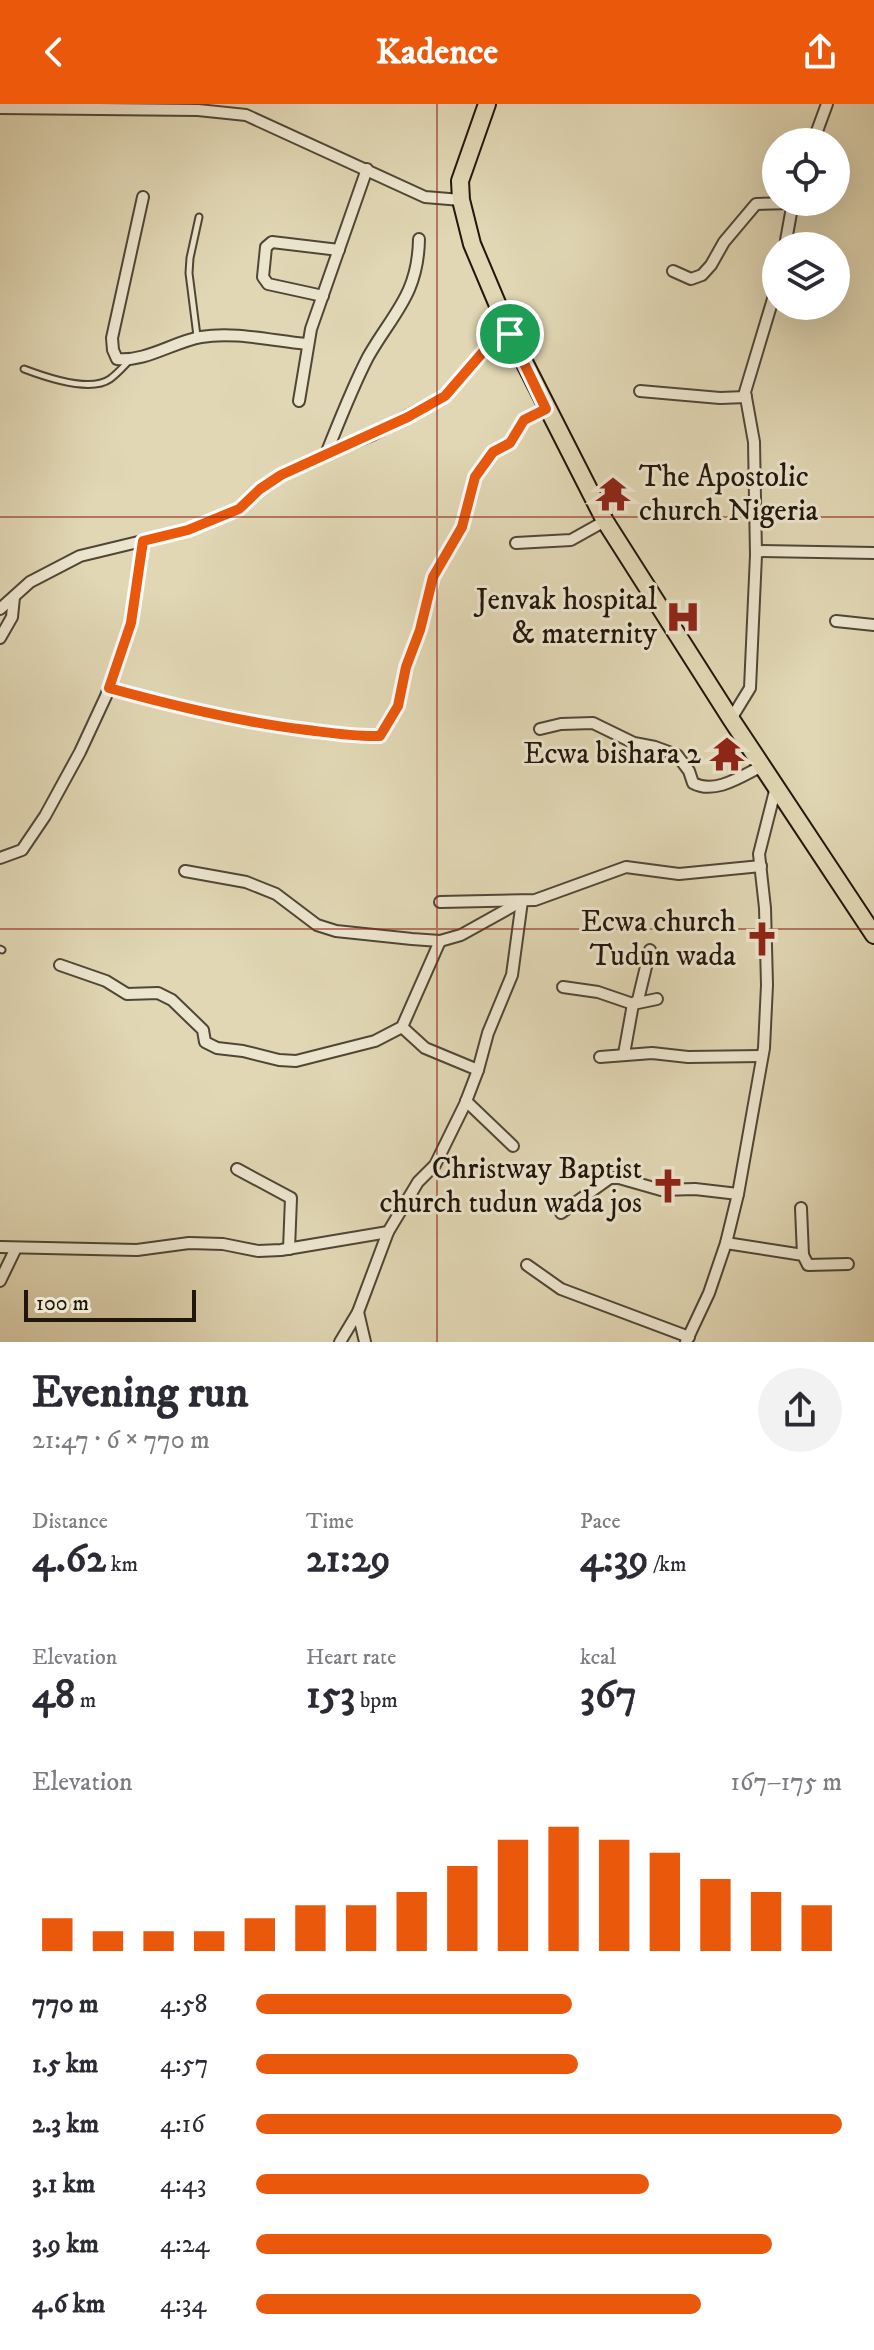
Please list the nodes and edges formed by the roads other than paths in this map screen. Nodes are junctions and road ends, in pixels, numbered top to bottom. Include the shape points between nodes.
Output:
1 (487, 104) edge
2 (827, 104) edge
3 (0, 108) edge
4 (247, 110) edge
5 (818, 128) edge
6 (367, 169) junction
7 (143, 197) dead end
8 (461, 200) junction
9 (762, 204) edge
10 (199, 217) dead end
11 (419, 239) dead end
12 (339, 250) junction
13 (673, 271) dead end
14 (323, 296) junction
15 (767, 320) edge
16 (510, 334) junction
17 (197, 337) junction
18 (307, 344) junction
19 (129, 360) junction
20 (24, 369) dead end
21 (640, 391) dead end
22 (746, 397) junction
23 (299, 401) dead end
24 (546, 409) junction
25 (326, 454) junction
26 (605, 521) junction
27 (143, 541) junction
28 (516, 543) dead end
29 (756, 551) junction
30 (874, 553) edge
31 (14, 597) junction
32 (0, 609) edge
33 (836, 621) dead end
34 (874, 625) edge
35 (0, 638) edge
36 (109, 688) junction
37 (731, 719) junction
38 (540, 729) dead end
39 (762, 766) junction
40 (776, 787) junction
41 (0, 858) edge
42 (761, 866) junction
43 (185, 871) dead end
44 (522, 901) junction
45 (440, 902) dead end
46 (874, 935) edge
47 (440, 941) junction
48 (650, 950) dead end
49 (60, 965) dead end
50 (563, 987) dead end
51 (657, 999) dead end
52 (633, 1004) junction
53 (402, 1027) junction
54 (624, 1054) junction
55 (762, 1056) junction
56 (600, 1057) dead end
57 (478, 1070) junction
58 (466, 1101) junction
59 (513, 1146) dead end
60 (237, 1169) dead end
61 (738, 1194) junction
62 (801, 1208) dead end
63 (561, 1213) dead end
64 (388, 1232) junction
65 (726, 1243) junction
66 (0, 1247) edge
67 (16, 1248) junction
68 (289, 1249) junction
69 (803, 1255) junction
70 (848, 1264) dead end
71 (527, 1265) dead end
72 (0, 1281) edge
73 (358, 1312) junction
74 (687, 1339) edge
75 (340, 1342) edge
76 (365, 1342) edge

1 - 8 main road via 460,181
2 - 5 street
3 - 4 street
4 - 6 street
6 - 8 street via 425,197
6 - 12 street
7 - 19 street via 112,338 117,359
8 - 16 main road via 472,244
9 - 13 street via 756,204 702,275 691,279
10 - 17 lane via 189,273
11 - 25 street via 411,286 369,356
12 - 14 street
12 - 14 street via 272,242 266,247 263,277 268,284
14 - 18 street
15 - 22 street
16 - 24 main road
16 - 25 street via 483,352 445,396
17 - 18 street
17 - 19 street
18 - 23 street
19 - 20 lane via 109,381 100,383 65,383
21 - 22 street
22 - 29 street via 754,442
24 - 26 main road
24 - 36 street via 524,420 510,443 493,452 475,477 462,527 433,577 398,706 380,736 271,726
25 - 27 street via 281,475 239,509
26 - 28 street via 571,540
26 - 37 main road
27 - 31 street via 80,556 30,582
27 - 36 street via 131,623
29 - 30 street
29 - 37 street via 750,688
31 - 32 street
31 - 35 street via 12,617
33 - 34 street
36 - 41 street via 45,816 22,850
37 - 39 main road
38 - 39 street via 593,723 634,743 677,755 699,787 722,786
39 - 40 main road
40 - 42 street via 759,854
40 - 46 main road
42 - 44 street via 679,874 626,867
42 - 55 street via 767,985
43 - 47 street via 246,882 336,931
44 - 45 street
44 - 47 street
44 - 57 street via 512,975
47 - 53 street
48 - 52 street
49 - 53 street via 127,994 158,993 172,1000 203,1030 205,1042 217,1048 279,1060 296,1061 375,1041
50 - 52 street
51 - 52 street
52 - 54 street
53 - 57 street via 425,1048
54 - 55 street
54 - 56 street
55 - 61 street
57 - 58 street
58 - 59 street
58 - 64 street via 435,1165 412,1190
60 - 68 street via 291,1198
61 - 63 street via 661,1190 610,1178
61 - 65 street
62 - 69 street
64 - 68 street
64 - 73 street
65 - 69 street
65 - 74 street
66 - 67 street
67 - 68 street via 137,1250 189,1243
67 - 72 street
69 - 70 street via 808,1265
71 - 74 street via 561,1289
73 - 75 street
73 - 76 street

